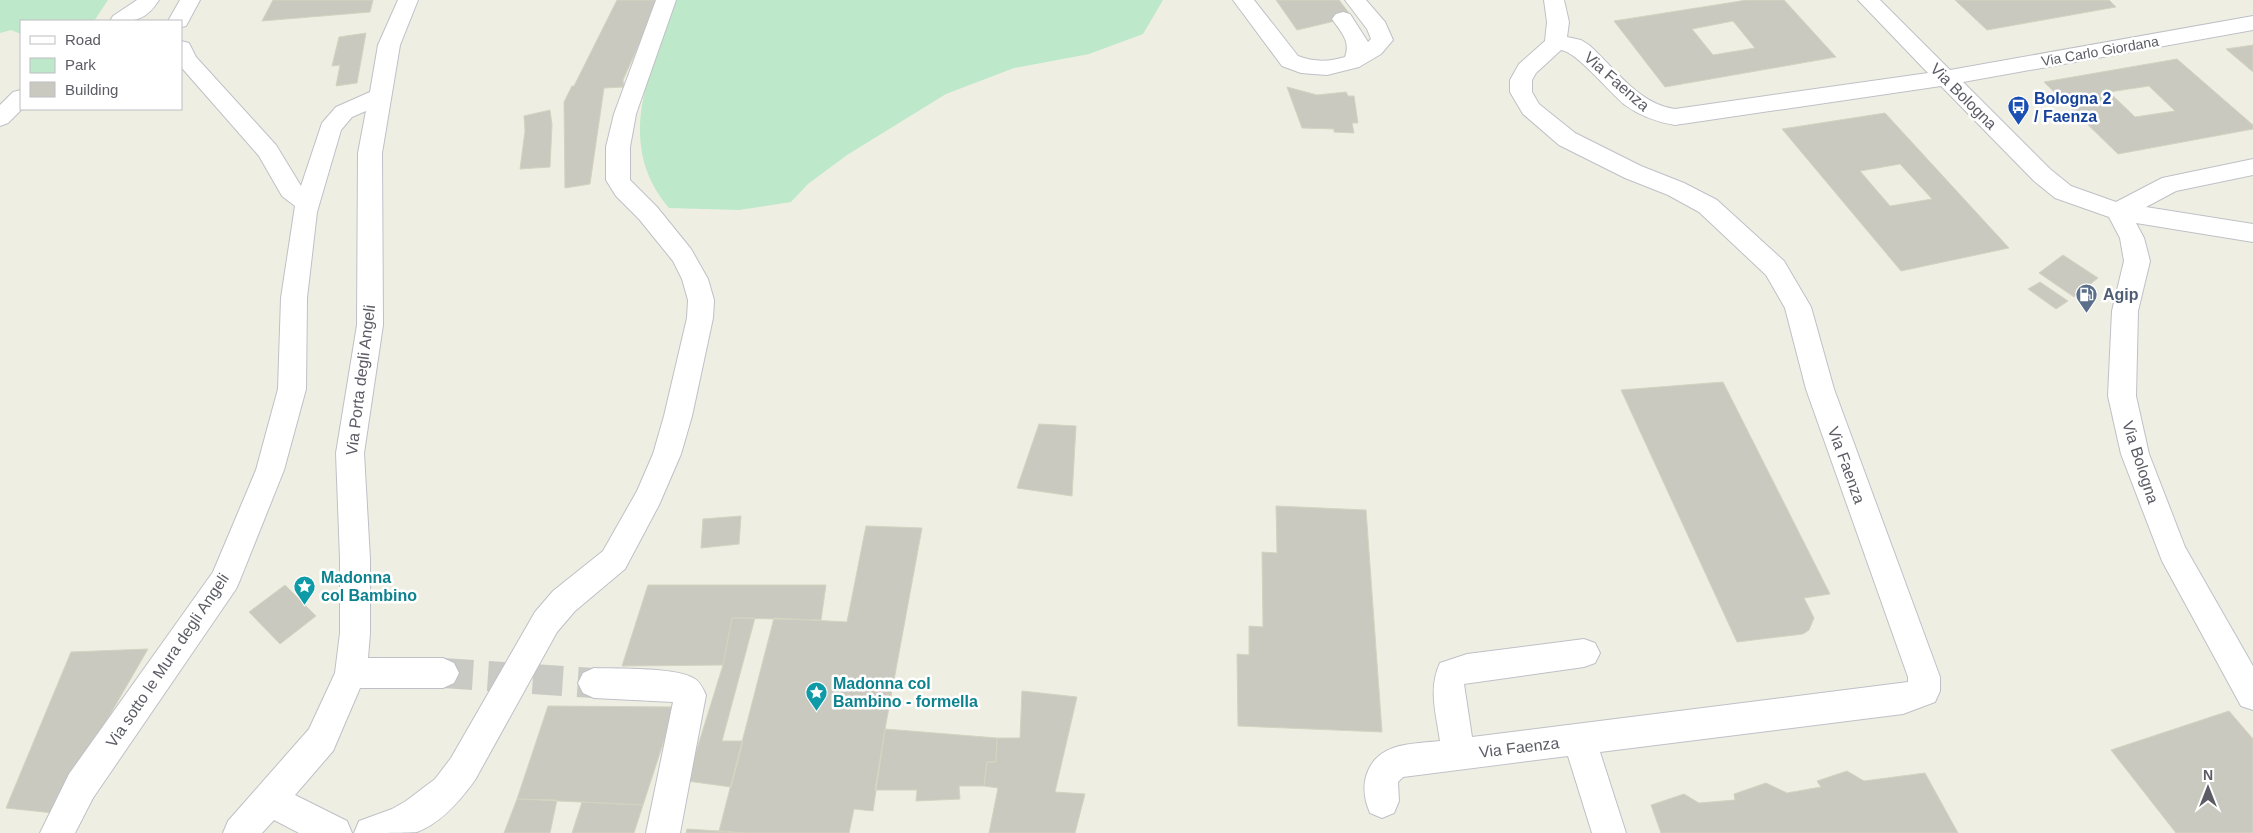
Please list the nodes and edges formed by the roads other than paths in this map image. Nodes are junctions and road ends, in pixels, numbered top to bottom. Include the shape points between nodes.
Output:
1 (149, 0) edge
2 (190, 0) edge
3 (408, 0) edge
4 (666, 0) edge
5 (1243, 0) edge
6 (1355, 0) edge
7 (1554, 0) edge
8 (1868, 0) edge
9 (1344, 19) dead end
10 (122, 20) edge
11 (180, 20) edge
12 (2253, 23) edge
13 (1556, 43) junction
14 (182, 50) edge
15 (1353, 62) junction
16 (1946, 78) junction
17 (378, 97) junction
18 (20, 98) edge
19 (0, 118) edge
20 (2253, 167) edge
21 (309, 199) junction
22 (2118, 211) junction
23 (2253, 233) edge
24 (1584, 654) dead end
25 (351, 673) junction
26 (443, 673) tunnel mouth
27 (594, 683) tunnel mouth
28 (2252, 695) edge
29 (1579, 739) junction
30 (1460, 755) junction
31 (268, 799) junction
32 (1382, 801) dead end
33 (57, 833) edge
34 (240, 833) edge
35 (335, 833) edge
36 (371, 833) edge
37 (663, 833) edge
38 (1609, 833) edge

1 - 10 street via 140,10
2 - 11 street
3 - 17 street, Via Porta degli Angeli via 389,45
4 - 36 street via 625,114 618,147 618,180 682,255 695,279 700,300 694,349 666,454 649,496 614,560 564,601 546,622 448,791 400,823
5 - 15 street via 1290,61 1313,68
6 - 15 street via 1377,27 1382,40
7 - 13 street via 1558,22
8 - 16 street, Via Bologna
9 - 15 street via 1359,42 1358,55
12 - 16 street, Via Carlo Giordana
13 - 16 street, Via Faenza via 1579,48 1606,76 1662,117
13 - 29 street, Via Faenza via 1527,68 1521,80 1521,92 1531,109 1567,140 1708,206 1775,268 1798,307 1820,389 1924,677 1924,690 1903,699
14 - 21 street via 186,60 268,151 290,190 300,199
16 - 22 street, Via Bologna via 2063,192
17 - 21 street, Via sotto le Mura degli Angeli via 344,112 330,128
17 - 25 street, Via Porta degli Angeli via 370,152 370,325 350,452 355,587
18 - 19 street
20 - 22 street via 2170,184
21 - 33 street, Via sotto le Mura degli Angeli via 304,212 294,298 292,389 270,470 225,580 81,786
22 - 23 street, Via Bologna
22 - 28 street, Via Bologna via 2132,238 2137,260 2124,311 2122,396 2135,454 2172,552
24 - 30 street, Via Faenza via 1451,673 1448,687
25 - 26 street
25 - 31 street, Via Porta degli Angeli via 320,740
27 - 37 street via 677,687 690,696
29 - 30 street, Via Faenza
29 - 38 street, Via Faenza
30 - 32 street, Via Faenza via 1398,762 1387,768 1381,778
31 - 34 street, Via Porta degli Angeli
31 - 35 street

